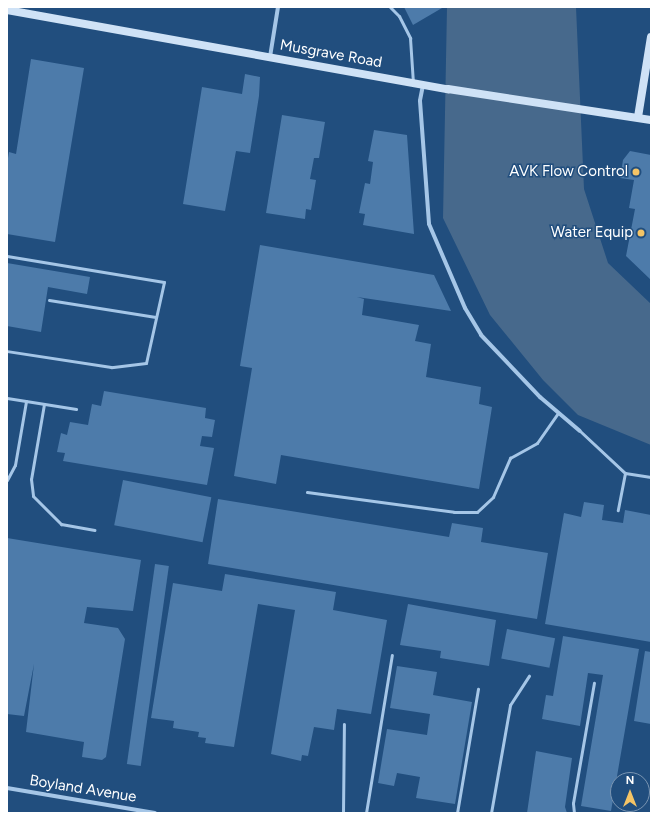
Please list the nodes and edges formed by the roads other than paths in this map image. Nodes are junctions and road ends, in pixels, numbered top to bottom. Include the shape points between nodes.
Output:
1 (278, 7) edge
2 (390, 7) edge
3 (7, 10) edge
4 (651, 37) edge
5 (270, 57) junction
6 (413, 83) junction
7 (423, 85) junction
8 (638, 117) junction
9 (651, 120) edge
10 (7, 256) edge
11 (49, 300) dead end
12 (156, 317) junction
13 (7, 351) edge
14 (7, 398) edge
15 (26, 401) junction
16 (44, 404) junction
17 (76, 409) dead end
18 (558, 413) junction
19 (580, 431) joint
20 (625, 473) junction
21 (651, 477) edge
22 (7, 480) edge
23 (307, 492) dead end
24 (618, 510) dead end
25 (94, 530) dead end
26 (392, 655) dead end
27 (529, 676) dead end
28 (594, 683) dead end
29 (478, 689) dead end
30 (344, 724) dead end
31 (7, 788) edge
32 (155, 813) edge
33 (342, 813) edge
34 (366, 813) edge
35 (457, 813) edge
36 (491, 813) edge
37 (574, 813) edge

1 - 5 street
2 - 6 lane via 400,16 410,38
3 - 5 street, Musgrave Road
4 - 8 street
5 - 6 street, Musgrave Road
6 - 7 street, Musgrave Road
7 - 8 street, Musgrave Road
7 - 18 street via 420,102 429,224 435,243 481,335
8 - 9 street, Musgrave Road
10 - 12 lane via 164,282
11 - 12 lane
12 - 13 lane via 146,363 111,367
14 - 15 lane
15 - 16 lane
15 - 22 lane via 15,465
16 - 17 lane
16 - 25 lane via 31,479 33,496 61,524
18 - 19 street
18 - 23 lane via 537,443 510,458 493,497 477,512 439,511
19 - 20 lane
20 - 21 lane
20 - 24 lane
26 - 34 lane
27 - 36 lane via 510,705
28 - 37 lane via 573,803
29 - 35 lane
30 - 33 lane
31 - 32 street, Boyland Avenue

